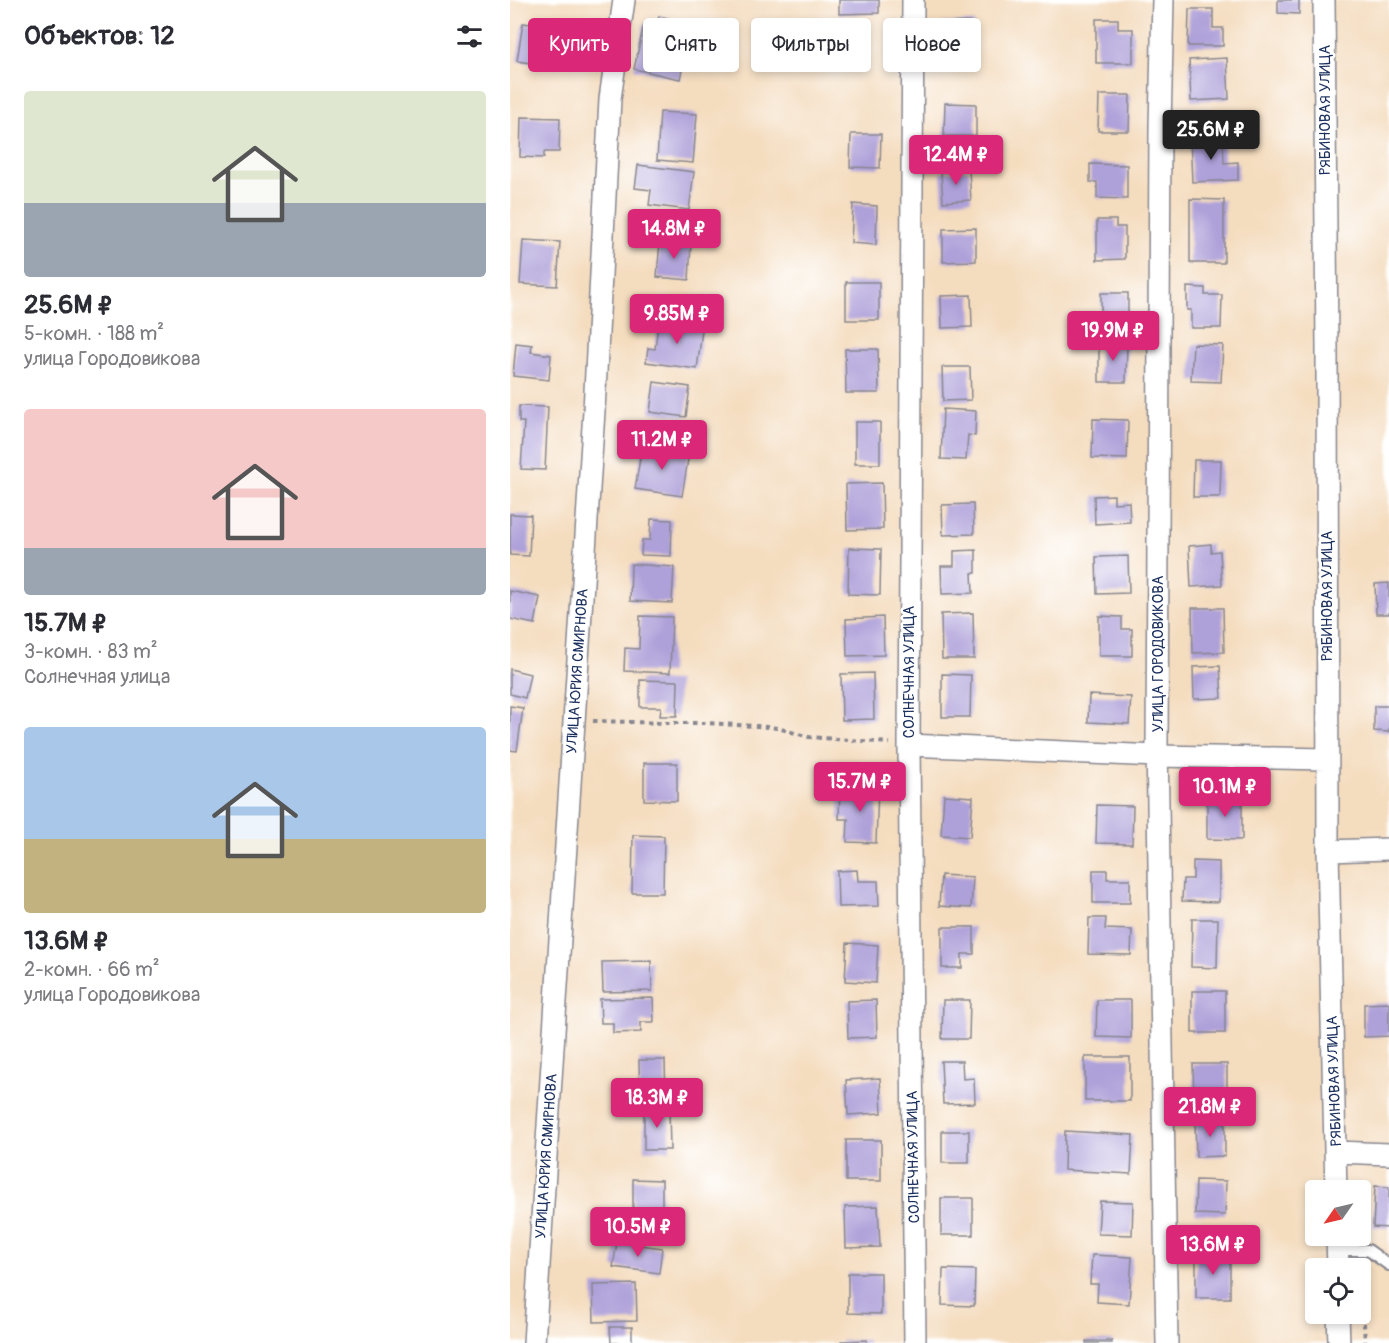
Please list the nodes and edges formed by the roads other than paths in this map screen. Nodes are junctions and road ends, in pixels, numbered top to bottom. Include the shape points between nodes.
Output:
1 (624, 0) edge
2 (913, 0) edge
3 (1163, 0) edge
4 (1324, 0) edge
5 (909, 745) junction
6 (1157, 756) junction
7 (1327, 759) junction
8 (1389, 849) edge
9 (1328, 851) junction
10 (1336, 1152) junction
11 (1389, 1154) edge
12 (1336, 1180) edge
13 (1337, 1252) edge
14 (1389, 1265) edge
15 (1338, 1324) edge
16 (534, 1343) edge
17 (915, 1343) edge
18 (1167, 1343) edge
19 (1339, 1343) edge

1 - 16 street, УЛИЦА ЮРИЯ СМИРНОВА via 610,99 594,411
2 - 5 street, СОЛНЕЧНАЯ УЛИЦА
3 - 6 street, УЛИЦА ГОРОДОВИКОВА
4 - 7 street, РЯБИНОВАЯ УЛИЦА
5 - 6 street
5 - 17 street, СОЛНЕЧНАЯ УЛИЦА
6 - 7 street
6 - 18 street, УЛИЦА ГОРОДОВИКОВА
7 - 9 street, РЯБИНОВАЯ УЛИЦА
8 - 9 street
9 - 10 street, РЯБИНОВАЯ УЛИЦА
10 - 11 street
10 - 12 street, РЯБИНОВАЯ УЛИЦА
13 - 14 lane via 1368,1250
15 - 19 street

